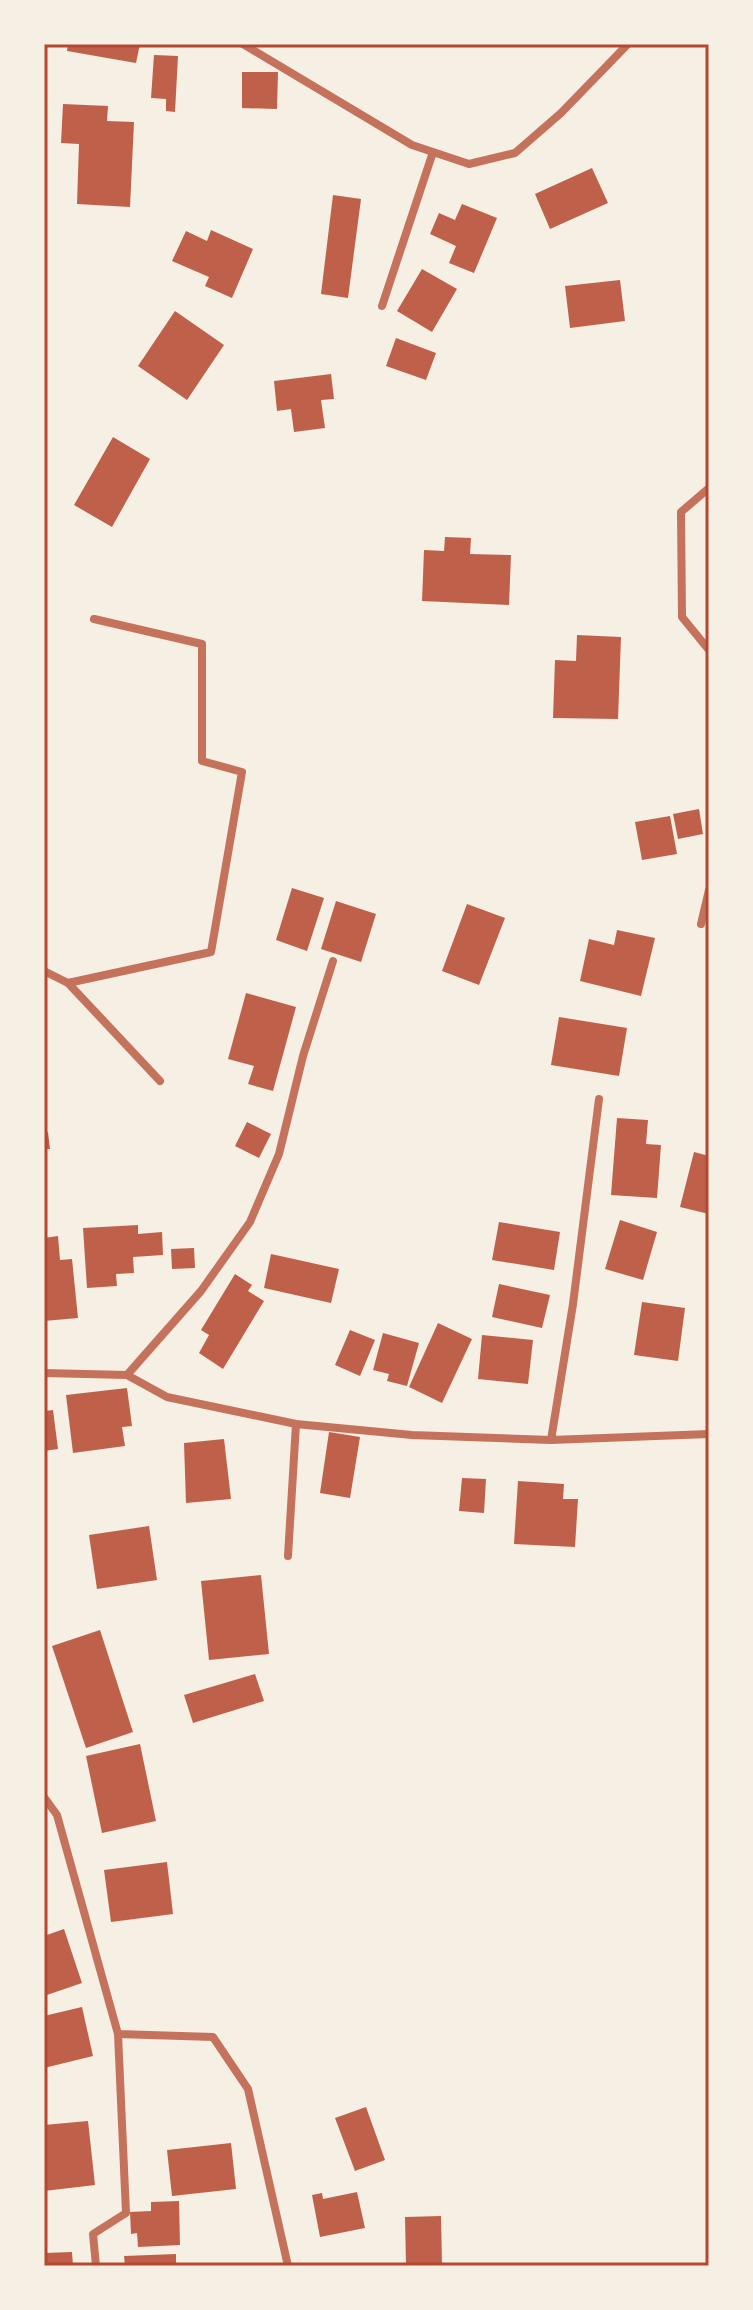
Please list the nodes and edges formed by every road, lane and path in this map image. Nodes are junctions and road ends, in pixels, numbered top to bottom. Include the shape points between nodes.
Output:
1 (243, 44) edge
2 (628, 44) edge
3 (433, 152) junction
4 (382, 306) dead end
5 (709, 488) edge
6 (94, 619) dead end
7 (709, 650) edge
8 (709, 890) edge
9 (701, 924) dead end
10 (333, 961) dead end
11 (44, 971) edge
12 (68, 983) junction
13 (160, 1081) dead end
14 (599, 1099) dead end
15 (44, 1373) edge
16 (127, 1375) junction
17 (296, 1424) junction
18 (709, 1434) edge
19 (551, 1440) junction
20 (288, 1556) dead end
21 (44, 1797) edge
22 (118, 2034) junction
23 (96, 2266) edge
24 (288, 2266) edge

1 - 3 street via 412,145
2 - 3 street via 515,153 469,164
3 - 4 street
5 - 7 street via 681,512 682,617
6 - 12 street via 202,644 202,761 242,772 211,952
8 - 9 street
10 - 16 street via 279,1154 250,1222 201,1291
11 - 12 street
12 - 13 street
14 - 19 street
15 - 16 street
16 - 17 street via 167,1397
17 - 19 street
17 - 20 street
18 - 19 street
21 - 22 street via 57,1815
22 - 23 street via 126,2213 93,2234
22 - 24 street via 213,2037 248,2089

